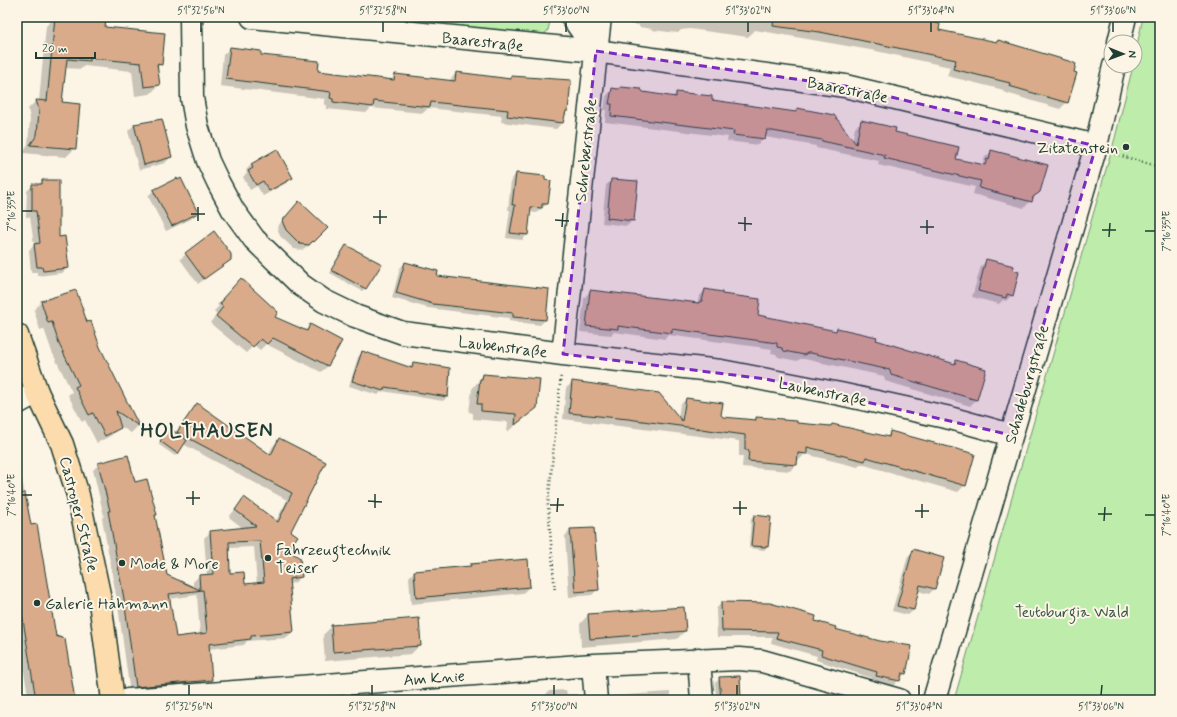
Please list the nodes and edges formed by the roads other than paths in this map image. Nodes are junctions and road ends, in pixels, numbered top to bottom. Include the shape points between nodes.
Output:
1 (191, 17) edge
2 (252, 17) edge
3 (572, 17) edge
4 (600, 17) edge
5 (1125, 17) edge
6 (1121, 34) edge
7 (596, 51) junction
8 (1112, 74) edge
9 (1096, 146) junction
10 (17, 335) edge
11 (563, 354) junction
12 (37, 392) junction
13 (17, 403) edge
14 (1011, 435) junction
15 (699, 659) junction
16 (593, 665) junction
17 (113, 700) edge
18 (128, 700) edge
19 (596, 700) edge
20 (702, 700) edge
21 (899, 700) edge
22 (934, 700) edge

1 - 11 street, Laubenstraße via 192,98 197,126 208,161 233,210 254,239 301,285 324,301 354,316 403,333
2 - 7 street, Baarestraße
3 - 7 street
4 - 7 street, Schreberstraße
5 - 6 street
7 - 9 street, Baarestraße via 845,86
7 - 11 street, Schreberstraße
8 - 9 street, Schadeburgstraße
9 - 14 street, Schadeburgstraße
10 - 12 main road, Castroper Straße
11 - 14 street, Laubenstraße via 766,378 950,418
12 - 13 street
12 - 17 main road, Castroper Straße via 62,444 86,529 99,594
14 - 22 street, Schadeburgstraße
15 - 16 street, Am Knie
15 - 20 street
15 - 21 street via 739,658 762,661
16 - 18 street, Am Knie
16 - 19 street

